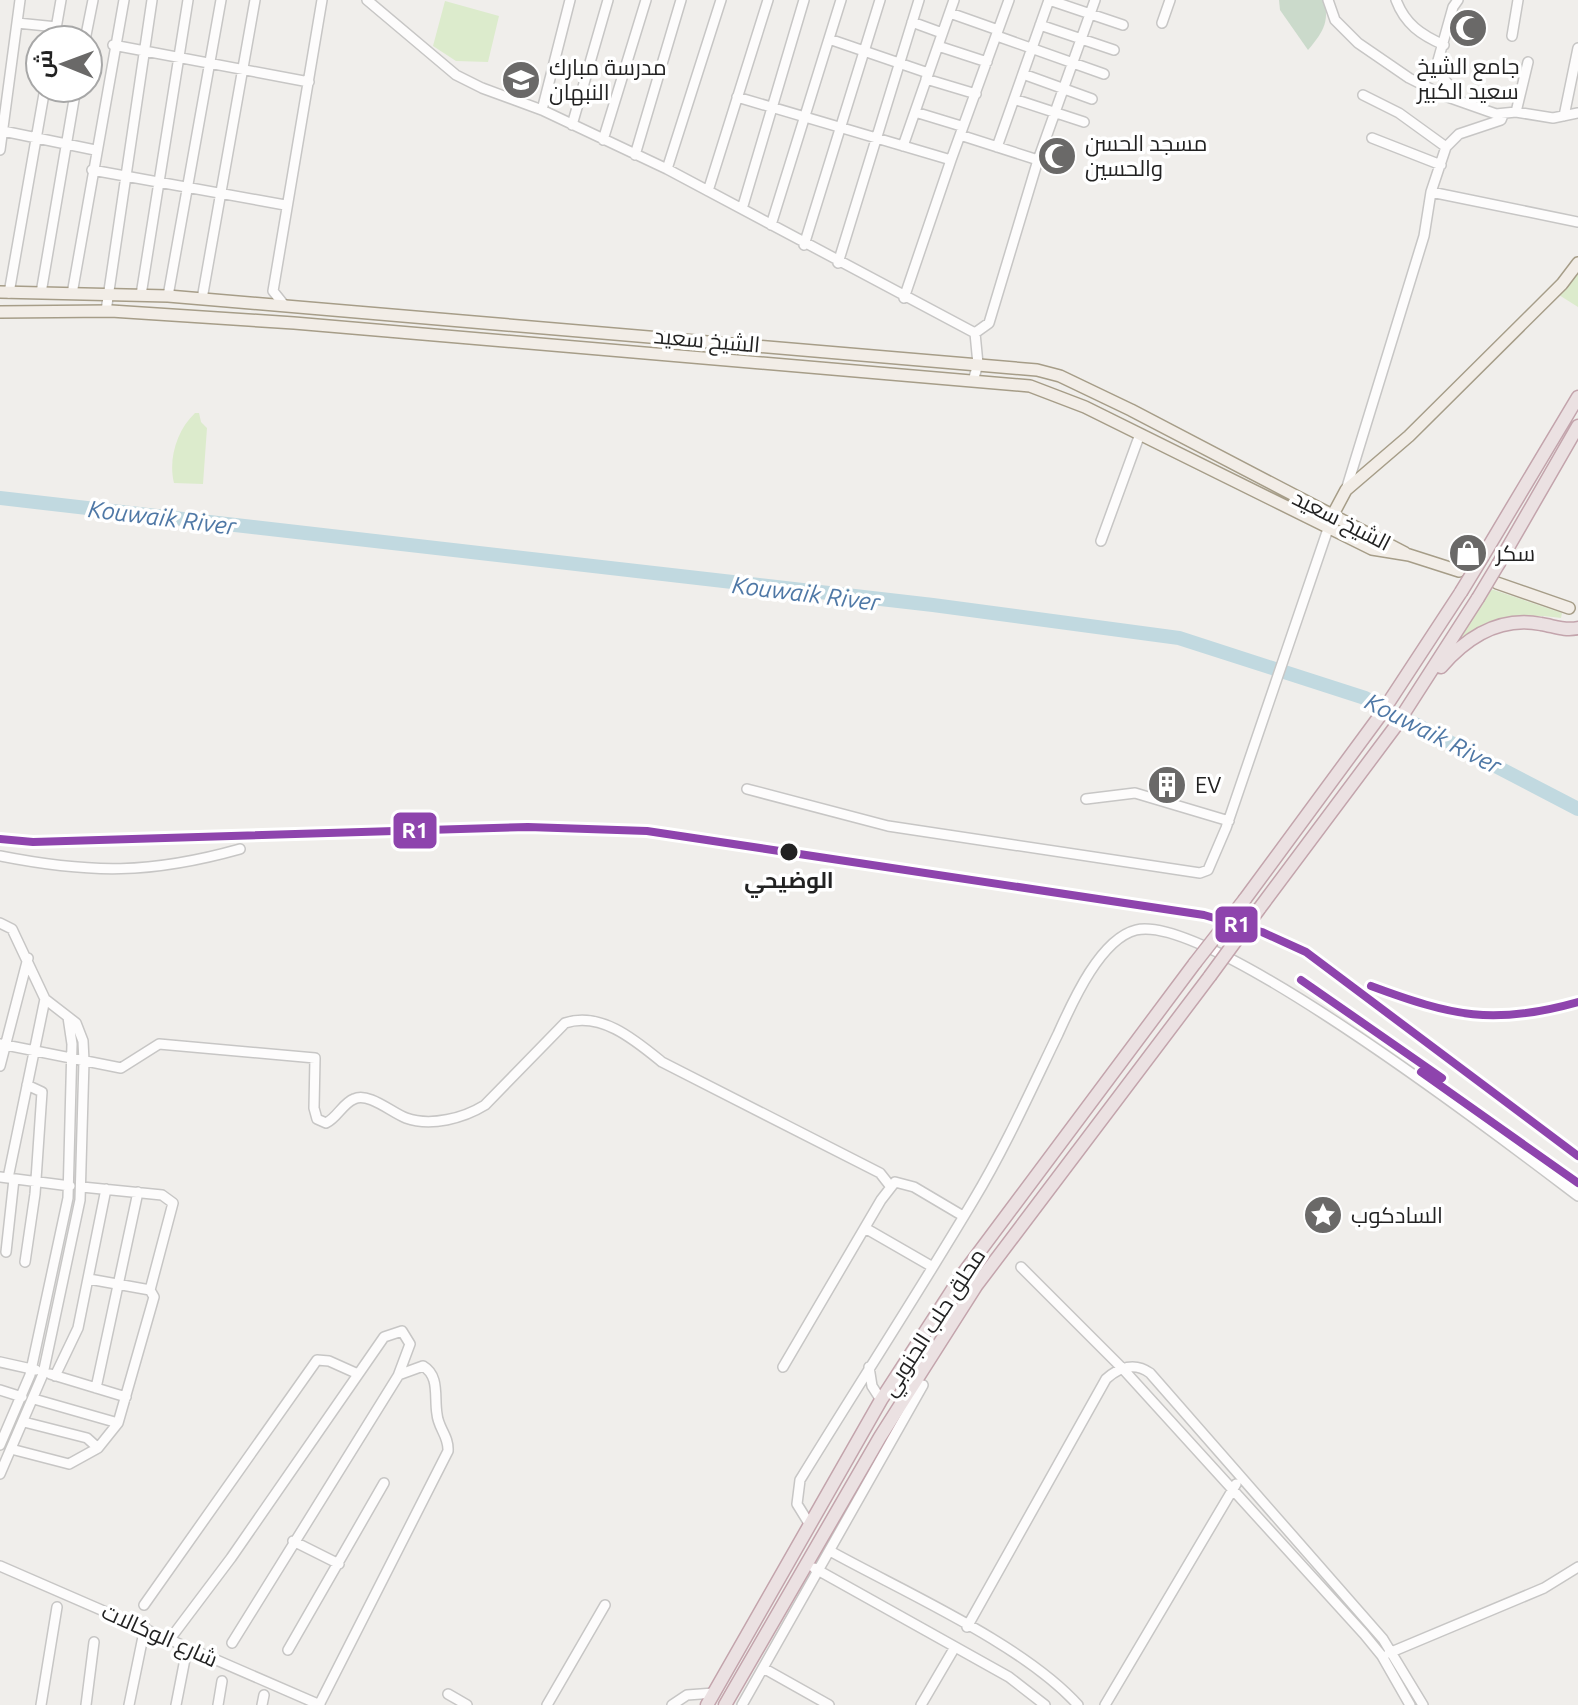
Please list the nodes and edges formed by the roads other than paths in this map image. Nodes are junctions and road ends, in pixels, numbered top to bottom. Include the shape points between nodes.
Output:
1 (20, 0) edge
2 (61, 0) edge
3 (93, 0) edge
4 (124, 0) edge
5 (152, 0) edge
6 (188, 0) edge
7 (221, 0) edge
8 (255, 0) edge
9 (322, 0) edge
10 (367, 0) edge
11 (570, 0) edge
12 (608, 0) edge
13 (646, 0) edge
14 (681, 0) edge
15 (721, 0) edge
16 (768, 0) edge
17 (804, 0) edge
18 (841, 0) edge
19 (880, 0) edge
20 (919, 0) edge
21 (954, 0) edge
22 (1009, 0) edge
23 (1049, 0) edge
24 (1095, 0) edge
25 (1170, 0) edge
26 (1328, 0) edge
27 (1396, 0) edge
28 (1458, 0) edge
29 (1518, 0) edge
30 (950, 13) junction
31 (1091, 14) junction
32 (912, 22) junction
33 (17, 23) junction
34 (1162, 23) dead end
35 (27, 24) edge
36 (57, 24) edge
37 (88, 24) edge
38 (1040, 25) junction
39 (1123, 25) dead end
40 (942, 33) junction
41 (998, 33) junction
42 (1512, 36) dead end
43 (829, 39) junction
44 (1082, 40) junction
45 (113, 45) junction
46 (1444, 45) junction
47 (938, 46) junction
48 (1032, 48) junction
49 (1578, 48) edge
50 (145, 50) junction
51 (864, 50) junction
52 (1114, 50) dead end
53 (178, 57) junction
54 (899, 62) junction
55 (987, 62) junction
56 (1528, 62) dead end
57 (210, 63) junction
58 (1073, 63) junction
59 (242, 69) junction
60 (1023, 74) junction
61 (1104, 74) dead end
62 (927, 76) junction
63 (5, 82) edge
64 (309, 82) junction
65 (1063, 89) junction
66 (976, 94) junction
67 (1363, 95) dead end
68 (1445, 96) junction
69 (737, 97) junction
70 (1014, 99) junction
71 (1092, 99) dead end
72 (42, 104) edge
73 (73, 104) edge
74 (772, 107) junction
75 (542, 110) junction
76 (915, 112) junction
77 (1055, 112) junction
78 (1516, 112) junction
79 (1578, 113) edge
80 (1503, 115) junction
81 (1564, 116) junction
82 (805, 117) junction
83 (2, 119) edge
84 (1084, 122) dead end
85 (572, 125) junction
86 (839, 128) junction
87 (3, 131) junction
88 (961, 131) junction
89 (874, 138) junction
90 (1372, 138) dead end
91 (36, 139) junction
92 (603, 140) junction
93 (65, 143) junction
94 (903, 146) junction
95 (997, 147) junction
96 (1446, 147) junction
97 (0, 150) edge
98 (95, 150) junction
99 (635, 155) junction
100 (951, 160) junction
101 (1038, 160) junction
102 (1441, 165) junction
103 (667, 169) junction
104 (92, 170) junction
105 (125, 175) junction
106 (157, 180) junction
107 (188, 186) junction
108 (221, 191) junction
109 (708, 191) junction
110 (1431, 192) junction
111 (285, 205) junction
112 (742, 209) junction
113 (1578, 222) edge
114 (771, 225) junction
115 (804, 245) junction
116 (838, 263) junction
117 (1578, 263) edge
118 (5, 292) edge
119 (41, 293) junction
120 (72, 294) junction
121 (108, 294) junction
122 (141, 295) junction
123 (168, 296) junction
124 (904, 298) junction
125 (202, 299) junction
126 (289, 306) junction
127 (106, 311) junction
128 (0, 312) edge
129 (294, 323) junction
130 (975, 333) junction
131 (978, 364) junction
132 (973, 381) junction
133 (1578, 397) edge
134 (1578, 426) edge
135 (1140, 434) junction
136 (1346, 490) junction
137 (1332, 515) junction
138 (1328, 529) junction
139 (1101, 541) dead end
140 (1409, 555) junction
141 (1459, 571) dead end
142 (1497, 583) dead end
143 (1575, 611) edge
144 (1578, 628) edge
145 (1413, 699) junction
146 (747, 789) dead end
147 (1086, 799) dead end
148 (1229, 821) junction
149 (240, 849) dead end
150 (0, 856) edge
151 (0, 923) edge
152 (28, 958) junction
153 (45, 999) junction
154 (66, 1013) junction
155 (2, 1045) edge
156 (35, 1051) junction
157 (72, 1059) junction
158 (84, 1061) junction
159 (0, 1066) edge
160 (27, 1085) junction
161 (7, 1178) edge
162 (36, 1182) junction
163 (70, 1186) junction
164 (82, 1187) junction
165 (891, 1187) junction
166 (106, 1189) junction
167 (138, 1192) junction
168 (1578, 1196) edge
169 (66, 1211) junction
170 (78, 1213) junction
171 (963, 1216) junction
172 (865, 1228) junction
173 (6, 1252) dead end
174 (25, 1262) dead end
175 (931, 1266) junction
176 (1021, 1267) dead end
177 (89, 1279) junction
178 (118, 1284) junction
179 (150, 1290) junction
180 (410, 1344) junction
181 (0, 1362) edge
182 (423, 1366) junction
183 (783, 1367) dead end
184 (869, 1367) junction
185 (32, 1369) junction
186 (1123, 1369) junction
187 (44, 1372) junction
188 (358, 1374) junction
189 (55, 1376) junction
190 (398, 1376) junction
191 (923, 1385) dead end
192 (96, 1388) junction
193 (0, 1390) edge
194 (22, 1397) junction
195 (126, 1397) junction
196 (34, 1399) junction
197 (881, 1400) junction
198 (24, 1422) junction
199 (118, 1423) junction
200 (0, 1445) edge
201 (98, 1448) junction
202 (11, 1449) junction
203 (0, 1474) edge
204 (1241, 1478) junction
205 (384, 1483) dead end
206 (1234, 1489) junction
207 (810, 1525) junction
208 (293, 1541) junction
209 (830, 1551) junction
210 (1305, 1560) junction
211 (339, 1564) junction
212 (806, 1564) junction
213 (0, 1566) edge
214 (1578, 1567) edge
215 (819, 1571) junction
216 (144, 1605) dead end
217 (605, 1605) dead end
218 (57, 1607) dead end
219 (145, 1627) junction
220 (967, 1627) junction
221 (170, 1639) junction
222 (94, 1642) dead end
223 (232, 1643) dead end
224 (955, 1647) junction
225 (288, 1650) dead end
226 (1392, 1651) junction
227 (1382, 1656) junction
228 (185, 1659) dead end
229 (763, 1668) junction
230 (222, 1681) dead end
231 (714, 1693) junction
232 (448, 1694) dead end
233 (41, 1705) edge
234 (86, 1705) edge
235 (129, 1705) edge
236 (176, 1705) edge
237 (218, 1705) edge
238 (319, 1705) edge
239 (467, 1705) edge
240 (547, 1705) edge
241 (672, 1705) edge
242 (707, 1705) edge
243 (725, 1705) edge
244 (742, 1705) edge
245 (829, 1705) edge
246 (921, 1705) edge
247 (1045, 1705) edge
248 (1078, 1705) edge
249 (1105, 1705) edge
250 (1410, 1705) edge
251 (1423, 1705) edge

1 - 33 street
2 - 36 street
3 - 37 street
4 - 45 street
5 - 50 street
6 - 53 street
7 - 57 street
8 - 59 street
9 - 64 street
10 - 75 street via 456,75
11 - 75 street
12 - 85 street
13 - 92 street
14 - 99 street
15 - 103 street
16 - 69 street
17 - 74 street
18 - 43 street
19 - 51 street
20 - 32 street
21 - 30 street
22 - 41 street
23 - 31 street
23 - 38 street
24 - 31 street
25 - 34 street
26 - 68 street via 1335,20 1358,43
27 - 46 street via 1407,22
28 - 46 street
29 - 42 street
30 - 40 street
30 - 41 street
31 - 39 street
31 - 44 street
32 - 40 street
32 - 54 street
33 - 35 street
33 - 63 street
38 - 44 street
38 - 48 street
40 - 47 street
41 - 48 street
41 - 55 street
43 - 51 street
43 - 82 street
44 - 52 street
44 - 58 street
45 - 50 street
45 - 98 street
46 - 68 street via 1437,64 1449,85
47 - 55 street
47 - 62 street
48 - 58 street
48 - 60 street
49 - 81 street
50 - 53 street
50 - 105 street
51 - 54 street
51 - 86 street
53 - 57 street
53 - 106 street
54 - 62 street
54 - 89 street
55 - 66 street
56 - 78 street
57 - 59 street
57 - 107 street
58 - 61 street
58 - 65 street
59 - 64 street
59 - 108 street
60 - 65 street
60 - 70 street
62 - 66 street
62 - 76 street
63 - 83 street
64 - 111 street
65 - 71 street
65 - 77 street
66 - 88 street
67 - 96 street
68 - 80 street
69 - 74 street
69 - 109 street
70 - 77 street
70 - 95 street
72 - 91 street
73 - 93 street
74 - 82 street
74 - 112 street
75 - 85 street
76 - 88 street
76 - 94 street
77 - 84 street
77 - 101 street
78 - 80 street
78 - 81 street
79 - 81 street
80 - 96 street via 1452,138
82 - 86 street
82 - 114 street
83 - 87 street
85 - 92 street
86 - 89 street
86 - 115 street
87 - 91 street
87 - 97 street
88 - 95 street
88 - 100 street
89 - 94 street
89 - 116 street
90 - 102 street
91 - 93 street
91 - 118 street
92 - 99 street
93 - 98 street
93 - 119 street
94 - 100 street
95 - 101 street
96 - 102 street
98 - 104 street
99 - 103 street
100 - 124 street
101 - 130 street via 989,323
102 - 110 street
103 - 109 street
104 - 105 street
104 - 120 street
105 - 106 street
105 - 121 street
106 - 107 street
106 - 122 street
107 - 108 street
107 - 123 street
108 - 111 street
108 - 125 street
109 - 112 street
110 - 113 street
110 - 136 street via 1424,236
111 - 126 street via 273,291
112 - 114 street
114 - 115 street
115 - 116 street
116 - 124 street
117 - 136 main road via 1409,436
118 - 119 main road, الشيخ سعيد
119 - 120 main road, الشيخ سعيد
120 - 121 main road, الشيخ سعيد
121 - 122 main road, الشيخ سعيد
121 - 127 street
122 - 123 main road, الشيخ سعيد
123 - 125 main road, الشيخ سعيد
124 - 130 street
125 - 126 main road, الشيخ سعيد
126 - 129 main road
126 - 131 main road, الشيخ سعيد
127 - 128 main road, الشيخ سعيد
127 - 129 main road, الشيخ سعيد
129 - 132 main road, الشيخ سعيد
130 - 131 street
131 - 132 street
131 - 137 main road, الشيخ سعيد via 1060,376
132 - 135 main road, الشيخ سعيد via 1047,390
133 - 197 highway, محلق حلب الجنوبي, bridge via 1379,717 962,1275
134 - 145 highway, bridge
135 - 138 main road, الشيخ سعيد
135 - 139 street
136 - 137 main road
137 - 138 main road
137 - 140 main road, الشيخ سعيد
138 - 140 main road, الشيخ سعيد via 1372,549
138 - 148 street
140 - 141 main road
142 - 143 main road
144 - 145 highway via 1502,623 1458,647
145 - 212 highway, bridge via 976,1286
146 - 148 street via 888,826 1200,873 1208,870
147 - 148 street via 1135,793
149 - 150 street via 140,870 77,868
151 - 152 street via 12,929
152 - 153 street
152 - 155 street
153 - 154 street
153 - 156 street
154 - 157 street
154 - 158 street via 80,1032
155 - 156 street
155 - 159 street
156 - 157 street
156 - 160 street
157 - 158 street
157 - 163 street
158 - 164 street
158 - 165 street via 121,1068 159,1044 315,1058 317,1119 326,1123 353,1099 365,1097 408,1119 430,1122 470,1114 485,1105 565,1023 593,1019 638,1042 662,1062 880,1173
160 - 161 street
160 - 162 street via 42,1092
161 - 162 street
161 - 173 street
162 - 163 street
162 - 174 street
163 - 169 street
164 - 166 street
164 - 170 street
165 - 171 street via 904,1183
165 - 172 street
166 - 167 street
166 - 177 street
167 - 178 street
167 - 179 street via 162,1195 173,1203
168 - 171 street via 1441,1094 1250,967 1155,929 1135,930 1098,960
169 - 170 street
169 - 185 street
170 - 187 street
171 - 175 street
172 - 175 street
172 - 183 street
175 - 184 street
176 - 186 street
177 - 178 street
177 - 189 street via 78,1328
178 - 179 street
178 - 192 street
179 - 195 street via 154,1297
180 - 182 street
180 - 188 street via 402,1331 391,1332
180 - 190 street
181 - 185 street
182 - 190 street
182 - 238 street via 434,1378 437,1415 448,1451
184 - 197 street
184 - 207 street via 796,1488 797,1504
185 - 187 street
185 - 194 street
186 - 204 street via 1138,1366 1150,1373
186 - 206 street
186 - 220 street via 1101,1387
187 - 189 street
187 - 196 street
188 - 216 street via 317,1360
188 - 221 street
189 - 192 street
190 - 208 street
191 - 209 street
192 - 195 street
193 - 194 street
194 - 200 street
195 - 199 street
196 - 198 street
196 - 199 street
197 - 207 highway, محلق حلب الجنوبي
198 - 201 street via 87,1438
198 - 202 street
199 - 201 street
201 - 202 street via 69,1464
202 - 203 street
204 - 206 street
204 - 210 street
205 - 211 street
206 - 210 street
206 - 249 street
207 - 231 highway, محلق حلب الجنوبي
208 - 211 street
208 - 223 street
209 - 215 street
209 - 220 street
210 - 226 street
210 - 227 street
211 - 225 street
212 - 215 street
212 - 243 highway
213 - 219 street, شارع الوكالات
214 - 226 street via 1544,1588
215 - 224 street
215 - 229 street
217 - 240 street
218 - 233 street
219 - 221 street, شارع الوكالات
219 - 235 street
220 - 248 street via 1022,1658
221 - 238 street, شارع الوكالات
222 - 234 street
224 - 246 street
224 - 247 street via 1009,1677
226 - 227 street
226 - 251 street
227 - 250 street
228 - 236 street
229 - 244 street
229 - 245 street
230 - 237 street
231 - 241 street via 687,1695
231 - 242 highway, محلق حلب الجنوبي
232 - 239 street

